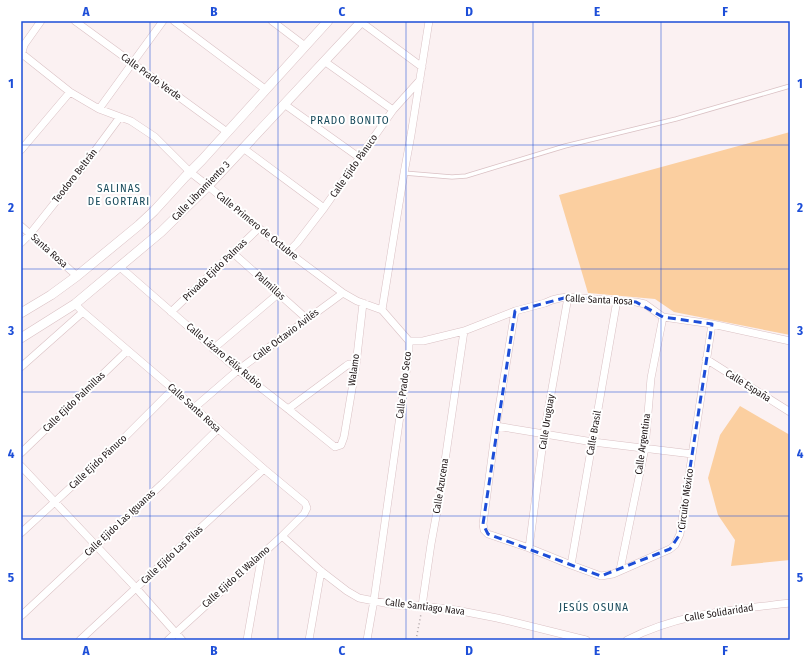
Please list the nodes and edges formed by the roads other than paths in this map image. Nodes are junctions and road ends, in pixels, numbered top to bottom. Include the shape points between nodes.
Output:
1 (41, 21) edge
2 (75, 21) edge
3 (163, 21) edge
4 (174, 21) edge
5 (272, 21) edge
6 (328, 21) edge
7 (361, 21) edge
8 (429, 21) edge
9 (306, 46) junction
10 (21, 54) edge
11 (324, 61) junction
12 (132, 63) junction
13 (422, 67) junction
14 (420, 80) junction
15 (790, 86) edge
16 (265, 89) junction
17 (70, 92) junction
18 (284, 104) junction
19 (99, 109) junction
20 (394, 110) junction
21 (120, 117) junction
22 (227, 132) junction
23 (243, 148) junction
24 (21, 150) edge
25 (360, 158) junction
26 (190, 172) junction
27 (404, 173) junction
28 (208, 186) junction
29 (324, 208) junction
30 (21, 226) edge
31 (259, 228) junction
32 (30, 234) junction
33 (21, 243) edge
34 (288, 252) junction
35 (233, 253) junction
36 (120, 267) junction
37 (77, 276) junction
38 (343, 293) junction
39 (278, 294) junction
40 (568, 297) junction
41 (617, 300) junction
42 (75, 304) junction
43 (363, 304) junction
44 (382, 310) junction
45 (515, 311) junction
46 (83, 312) junction
47 (171, 312) junction
48 (21, 314) edge
49 (663, 317) junction
50 (307, 319) junction
51 (712, 324) junction
52 (464, 331) junction
53 (21, 338) edge
54 (409, 341) junction
55 (790, 341) edge
56 (213, 349) junction
57 (127, 351) junction
58 (706, 359) junction
59 (356, 365) junction
60 (21, 367) edge
61 (238, 370) junction
62 (173, 389) junction
63 (194, 408) junction
64 (288, 409) junction
65 (790, 412) edge
66 (496, 426) junction
67 (218, 429) junction
68 (544, 434) junction
69 (593, 442) junction
70 (330, 443) joint
71 (644, 448) junction
72 (21, 453) edge
73 (692, 454) junction
74 (21, 466) edge
75 (264, 469) junction
76 (55, 502) junction
77 (304, 514) joint
78 (21, 533) edge
79 (282, 536) junction
80 (96, 545) junction
81 (529, 548) junction
82 (262, 554) junction
83 (571, 565) junction
84 (620, 570) junction
85 (321, 571) junction
86 (136, 588) junction
87 (374, 600) junction
88 (790, 603) edge
89 (422, 606) junction
90 (21, 616) edge
91 (176, 633) junction
92 (80, 640) edge
93 (168, 640) edge
94 (182, 640) edge
95 (248, 640) edge
96 (309, 640) edge
97 (367, 640) edge
98 (586, 640) edge
99 (627, 640) edge

1 - 10 street via 24,45
2 - 12 street, Calle Prado Verde
3 - 12 street
4 - 16 street
5 - 9 street
6 - 9 street, Calle Libramiento 3
7 - 11 street, Calle Libramiento 3
7 - 13 street
8 - 13 street
9 - 16 street, Calle Libramiento 3
10 - 17 street, Calle Primero de Octubre
11 - 18 street, Calle Libramiento 3
11 - 20 street
12 - 19 street
12 - 22 street, Calle Prado Verde
13 - 14 street
14 - 20 street, Calle Ejido Pánuco
14 - 27 street
15 - 27 lane via 676,119 565,146 466,176
16 - 22 street, Calle Libramiento 3
17 - 19 street, Calle Primero de Octubre
17 - 24 street
18 - 23 street, Calle Libramiento 3
18 - 25 street
19 - 21 street, Calle Primero de Octubre
20 - 25 street, Calle Ejido Pánuco
21 - 26 street, Calle Primero de Octubre via 155,137
21 - 32 street, Teodoro Beltrán
22 - 26 street, Calle Libramiento 3
23 - 28 street, Calle Libramiento 3
23 - 29 street
25 - 29 street, Calle Ejido Pánuco
26 - 28 street, Calle Primero de Octubre
26 - 37 street, Calle Libramiento 3 via 139,225
27 - 44 street
28 - 31 street, Calle Primero de Octubre
28 - 36 street, Calle Libramiento 3 via 161,232
29 - 34 street, Calle Ejido Pánuco
30 - 32 street, Santa Rosa
31 - 34 street, Calle Primero de Octubre
31 - 35 street, Privada Ejido Palmas
32 - 33 street, Teodoro Beltrán
32 - 37 street, Santa Rosa
34 - 38 street, Calle Primero de Octubre
35 - 39 street, Palmillas
35 - 47 street, Privada Ejido Palmas
36 - 42 street, Calle Libramiento 3
36 - 47 street, Calle Lázaro Félix Rubio
37 - 48 street, Calle Libramiento 3
38 - 43 street, Calle Primero de Octubre
38 - 50 street, Calle Octavio Avilés
39 - 50 street, Palmillas
39 - 56 street
40 - 41 street, Calle Santa Rosa
40 - 45 street, Calle Santa Rosa
40 - 68 street, Calle Uruguay
41 - 49 street, Calle Santa Rosa via 645,304
41 - 69 street, Calle Brasil
42 - 46 street, Calle Santa Rosa
42 - 53 street, Calle Libramiento 3
43 - 44 street, Calle Primero de Octubre
43 - 59 street, Walamo
44 - 54 street, Calle Prado Seco
45 - 52 street, Calle Santa Rosa
45 - 66 street
46 - 57 street, Calle Santa Rosa
46 - 60 street
47 - 56 street, Calle Lázaro Félix Rubio
49 - 51 street, Calle Santa Rosa
49 - 71 street, Calle Argentina via 651,378
50 - 61 street, Calle Octavio Avilés
51 - 55 street, Calle Santa Rosa
51 - 58 street, Circuito México
52 - 54 street, Calle Santa Rosa via 423,341
52 - 89 street, Calle Azucena
54 - 87 street, Calle Prado Seco
56 - 61 street, Calle Lázaro Félix Rubio
57 - 62 street, Calle Santa Rosa
57 - 72 street, Calle Ejido Palmillas
58 - 65 street, Calle España
58 - 73 street, Circuito México
59 - 64 street via 349,364
59 - 70 street, Walamo via 344,437 341,445 335,447
61 - 63 street, Calle Octavio Avilés
61 - 64 street, Calle Lázaro Félix Rubio
62 - 63 street, Calle Santa Rosa
62 - 76 street, Calle Ejido Pánuco
63 - 67 street, Calle Santa Rosa
64 - 70 street, Calle Lázaro Félix Rubio
66 - 68 street
66 - 81 street, Circuito México via 484,530 488,534
67 - 75 street, Calle Santa Rosa
67 - 80 street, Calle Ejido Las Iguanas
68 - 69 street
68 - 81 street, Calle Uruguay
69 - 71 street
69 - 83 street, Calle Brasil
71 - 73 street
71 - 84 street, Calle Argentina
73 - 84 street, Circuito México via 678,541 670,550
74 - 76 street
75 - 77 street, Calle Santa Rosa via 305,503 307,508
75 - 86 street, Calle Ejido Las Pilas
76 - 78 street, Calle Ejido Pánuco
76 - 80 street
77 - 79 street, Calle Ejido El Walamo
79 - 82 street, Calle Ejido El Walamo
79 - 85 street, Calle Santiago Nava
80 - 86 street
80 - 90 street, Calle Ejido Las Iguanas
81 - 83 street, Circuito México
82 - 91 street, Calle Ejido El Walamo
82 - 95 street
83 - 84 street, Circuito México via 601,576
85 - 87 street, Calle Santiago Nava via 359,598
85 - 96 street
86 - 91 street
86 - 92 street, Calle Ejido Las Pilas
87 - 89 street, Calle Santiago Nava
87 - 97 street, Calle Prado Seco
88 - 99 street, Calle Solidaridad via 699,615 664,625
89 - 98 street, Calle Santiago Nava via 497,618
91 - 93 street, Calle Ejido El Walamo
91 - 94 street

